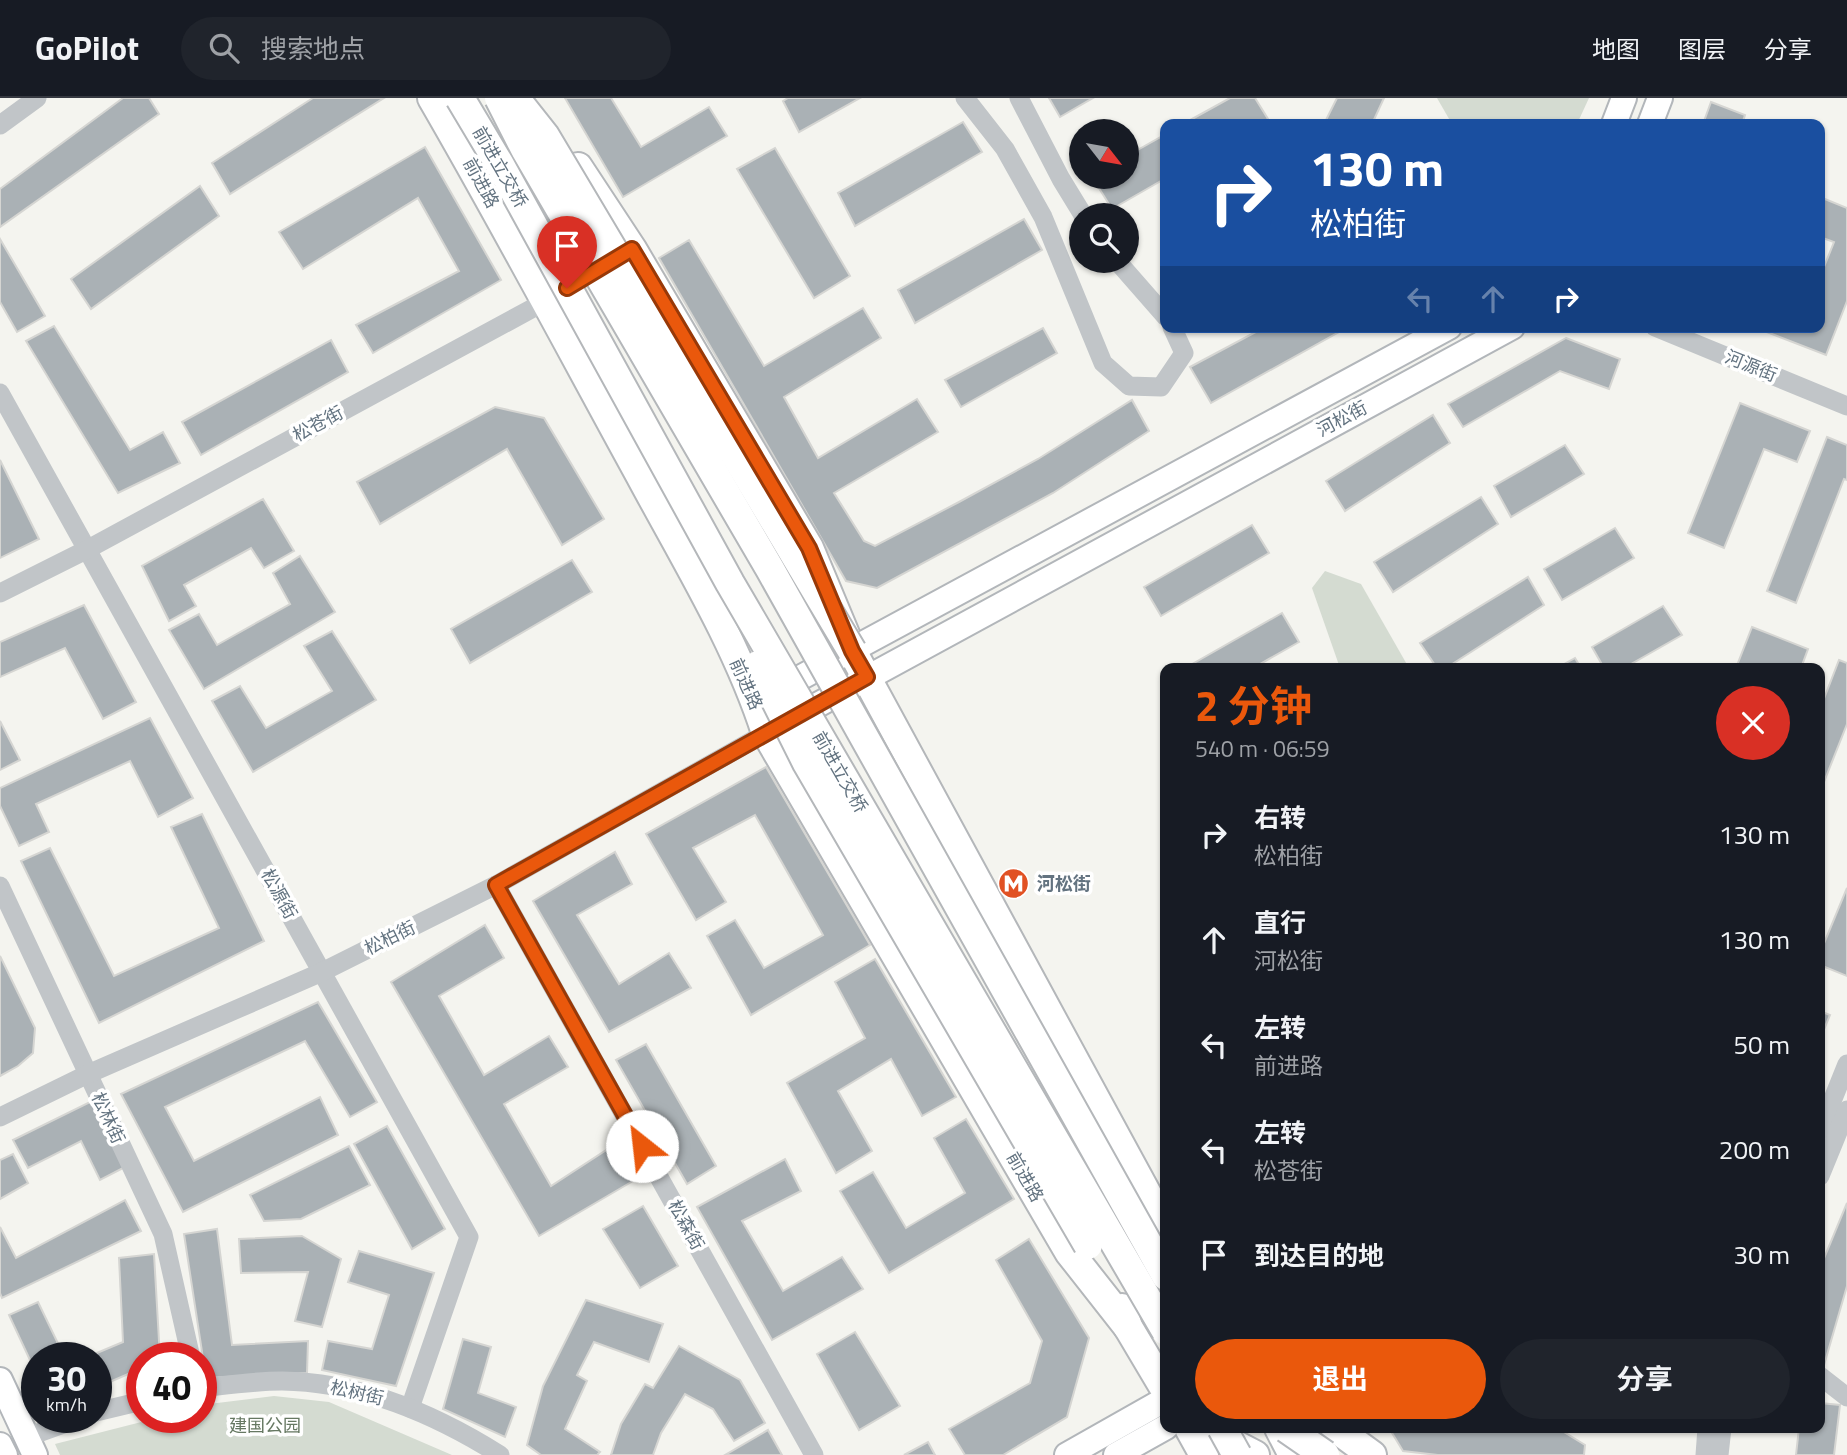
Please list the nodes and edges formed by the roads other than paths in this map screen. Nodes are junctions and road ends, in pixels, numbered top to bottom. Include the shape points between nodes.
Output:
1 (37, 98) edge
2 (432, 98) edge
3 (460, 98) edge
4 (499, 98) edge
5 (515, 98) edge
6 (532, 98) edge
7 (965, 98) edge
8 (1018, 98) edge
9 (1624, 98) edge
10 (1660, 98) edge
11 (1616, 119) edge
12 (1652, 119) edge
13 (0, 125) edge
14 (1076, 203) edge
15 (632, 249) junction
16 (1128, 273) edge
17 (546, 301) junction
18 (1160, 310) edge
19 (1175, 333) edge
20 (1438, 333) edge
21 (1501, 333) edge
22 (1670, 333) edge
23 (0, 393) edge
24 (1847, 406) edge
25 (88, 549) junction
26 (730, 583) junction
27 (0, 593) edge
28 (852, 651) junction
29 (867, 677) junction
30 (756, 702) junction
31 (766, 733) junction
32 (496, 885) junction
33 (0, 887) edge
34 (321, 972) junction
35 (1847, 1064) edge
36 (88, 1074) junction
37 (1847, 1110) edge
38 (0, 1117) edge
39 (1825, 1119) edge
40 (1825, 1164) edge
41 (1160, 1218) edge
42 (1160, 1265) edge
43 (1160, 1321) edge
44 (1128, 1326) junction
45 (187, 1342) edge
46 (0, 1380) edge
47 (1825, 1380) edge
48 (1160, 1381) edge
49 (217, 1386) edge
50 (1847, 1397) edge
51 (1160, 1402) edge
52 (410, 1408) junction
53 (1160, 1430) edge
54 (54, 1433) edge
55 (1192, 1433) edge
56 (1213, 1433) edge
57 (1225, 1433) edge
58 (1282, 1433) edge
59 (1293, 1433) edge
60 (1342, 1433) edge
61 (1706, 1433) edge
62 (1721, 1433) edge
63 (0, 1445) edge
64 (31, 1446) edge
65 (5, 1455) edge
66 (500, 1455) edge
67 (814, 1455) edge
68 (1067, 1455) edge
69 (1116, 1455) edge
70 (1204, 1455) edge
71 (1237, 1455) edge
72 (1255, 1455) edge
73 (1293, 1455) edge
74 (1325, 1455) edge
75 (1372, 1455) edge
76 (1704, 1455) edge
77 (1719, 1455) edge

1 - 13 street
2 - 17 highway, 前进路
3 - 26 highway, 前进立交桥, bridge
4 - 42 highway, 前进立交桥, bridge via 770,569
5 - 28 highway, bridge via 545,136
6 - 15 highway
7 - 19 street via 1005,149 1043,217 1103,363 1129,386 1161,387 1184,353
8 - 14 street
9 - 11 main road
10 - 12 main road
15 - 17 street, 松苍街
15 - 28 highway via 809,548
16 - 18 street
17 - 25 street, 松苍街
17 - 30 highway, 前进路 via 708,601
20 - 28 main road, 河松街
21 - 29 main road, 河松街
22 - 24 street, 河源街
23 - 25 street, 松源街
25 - 27 street, 松苍街
25 - 34 street, 松源街
26 - 43 highway, 前进立交桥, bridge
26 - 44 highway, 前进路, bridge via 754,657 807,763 1119,1297
28 - 29 highway
28 - 30 main road, 河松街
29 - 31 main road, 河松街
29 - 41 highway
30 - 31 highway, 前进路
31 - 32 street, 松柏街
31 - 44 highway, 前进路 via 1069,1251
32 - 34 street, 松柏街
32 - 67 street, 松森街
33 - 36 street, 松林街
34 - 36 street, 松柏街
34 - 52 street, 松源街 via 469,1237
35 - 39 street
36 - 38 street, 松柏街
36 - 45 street, 松林街 via 163,1234
37 - 40 street
44 - 48 highway, 前进路
46 - 64 main road
47 - 50 street
49 - 52 street, 松树街 via 285,1381 355,1390
51 - 68 main road
52 - 66 street, 松树街
53 - 69 main road
54 - 64 street
55 - 70 highway
56 - 72 highway
57 - 71 highway, bridge
58 - 73 highway
59 - 74 highway, bridge
60 - 75 highway
61 - 76 street
62 - 77 street
63 - 65 main road

